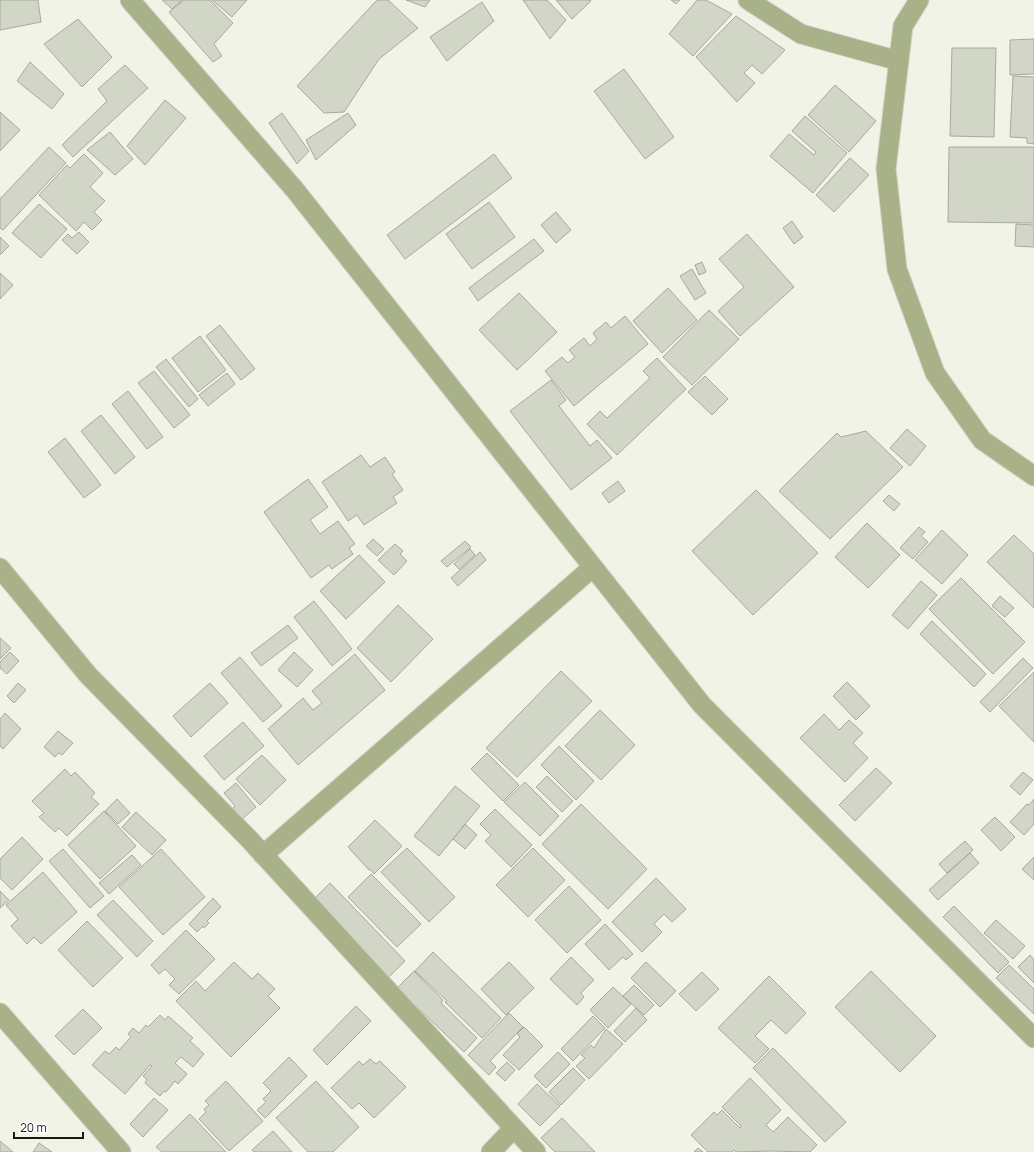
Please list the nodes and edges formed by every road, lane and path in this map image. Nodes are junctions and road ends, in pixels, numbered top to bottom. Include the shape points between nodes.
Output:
1 (130, 0) edge
2 (748, 0) edge
3 (919, 0) edge
4 (899, 61) junction
5 (1034, 476) edge
6 (593, 567) junction
7 (0, 568) edge
8 (263, 855) junction
9 (0, 1013) edge
10 (1034, 1038) edge
11 (514, 1128) junction
12 (121, 1152) edge
13 (491, 1152) edge
14 (536, 1152) edge

1 - 6 street via 295,190
2 - 4 street via 801,34
3 - 4 street via 903,26
4 - 5 street via 886,169 897,269 935,373 982,440
6 - 8 street
6 - 10 street via 702,705
7 - 8 street via 88,675
8 - 11 street
9 - 12 street
11 - 13 street
11 - 14 street

